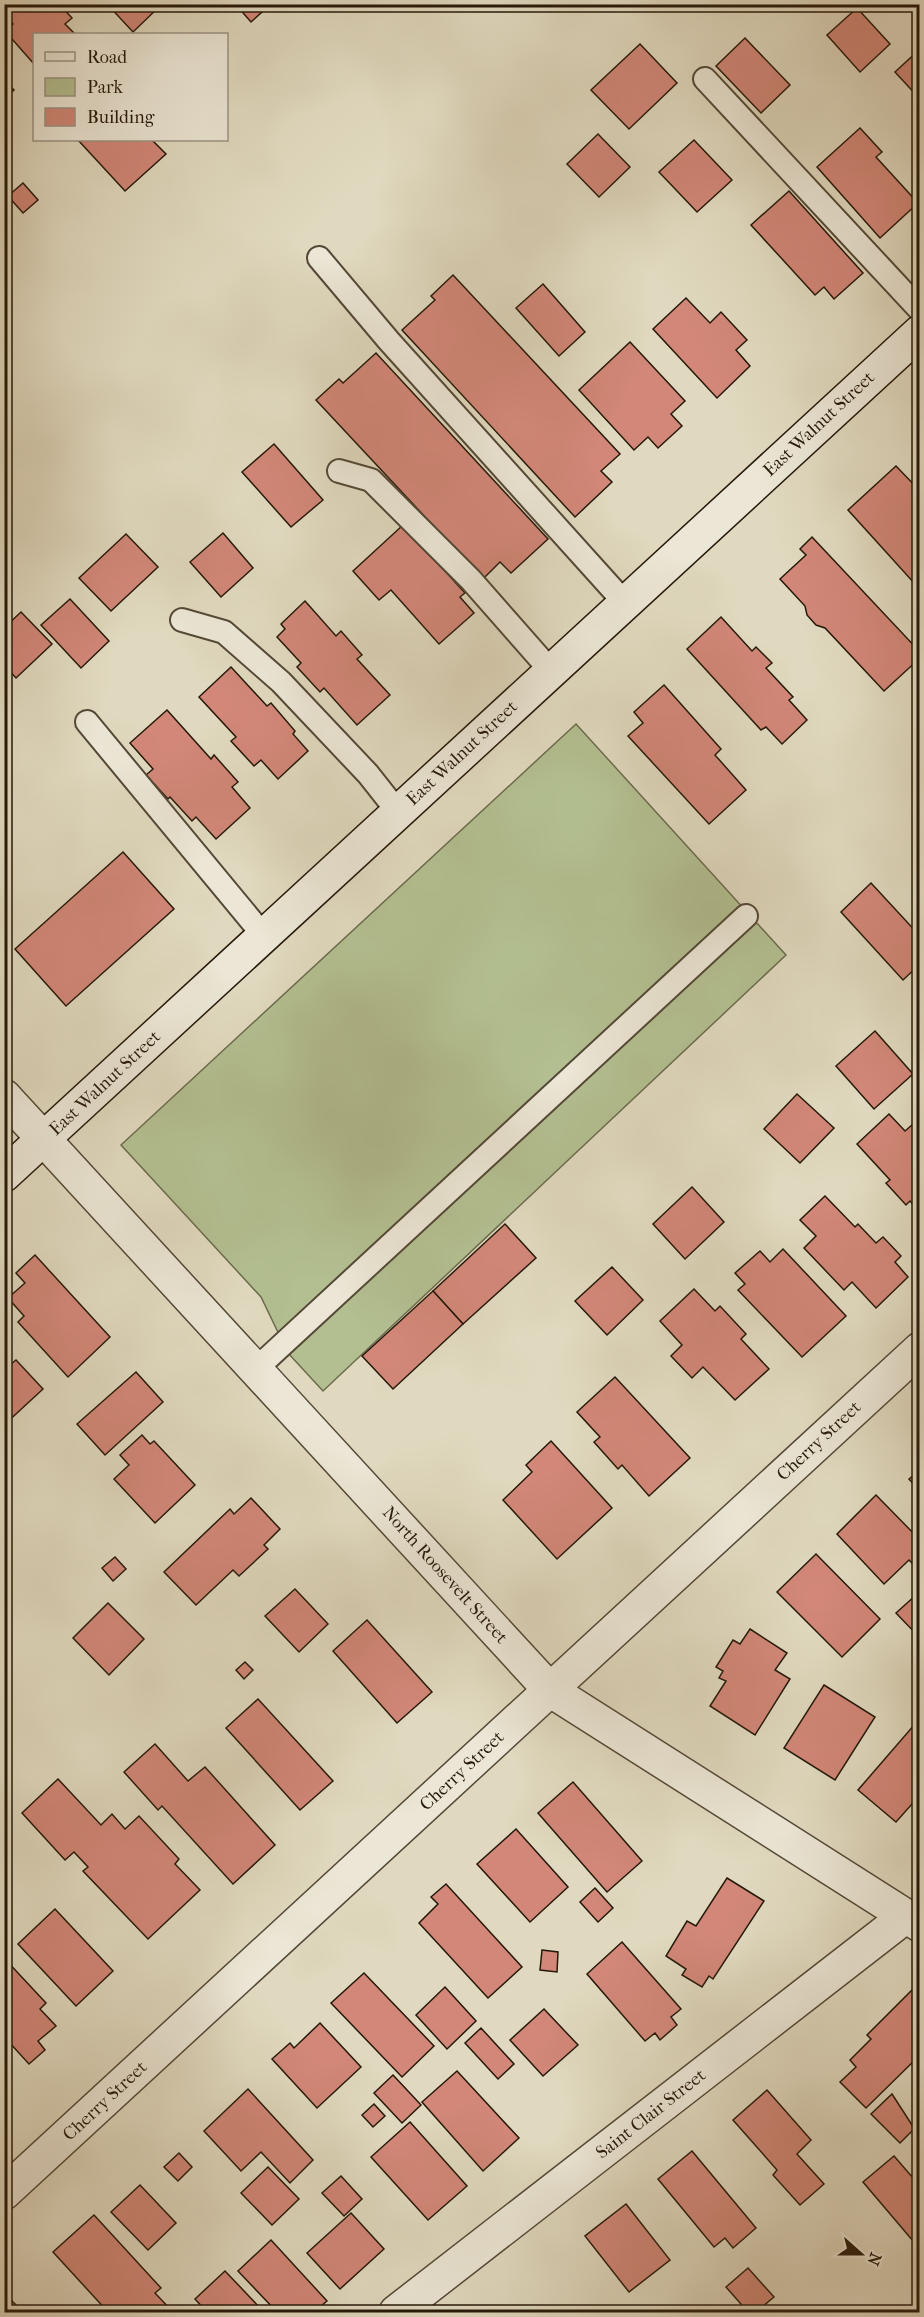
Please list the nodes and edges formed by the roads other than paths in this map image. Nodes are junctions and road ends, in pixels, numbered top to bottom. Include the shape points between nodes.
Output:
1 (705, 79) dead end
2 (319, 258) dead end
3 (920, 310) edge
4 (920, 332) edge
5 (339, 471) dead end
6 (625, 603) junction
7 (182, 620) dead end
8 (551, 671) junction
9 (87, 722) dead end
10 (398, 812) junction
11 (746, 916) dead end
12 (264, 936) junction
13 (4, 1096) edge
14 (44, 1139) junction
15 (4, 1175) edge
16 (920, 1349) edge
17 (256, 1369) junction
18 (550, 1690) junction
19 (913, 1921) edge
20 (4, 2193) edge
21 (396, 2313) edge

1 - 3 lane
2 - 6 lane
4 - 6 street, East Walnut Street
5 - 8 lane via 371,480 471,580
6 - 8 street, East Walnut Street
7 - 10 lane via 224,632 281,682 368,774
8 - 10 street, East Walnut Street
9 - 12 lane
10 - 12 street, East Walnut Street
11 - 17 lane
12 - 14 street, East Walnut Street
13 - 14 street, North Roosevelt Street
14 - 15 street, East Walnut Street
14 - 17 street, North Roosevelt Street
16 - 18 street, Cherry Street
17 - 18 street, North Roosevelt Street
18 - 19 street, North Roosevelt Street
18 - 20 street, Cherry Street
19 - 21 street, Saint Clair Street

